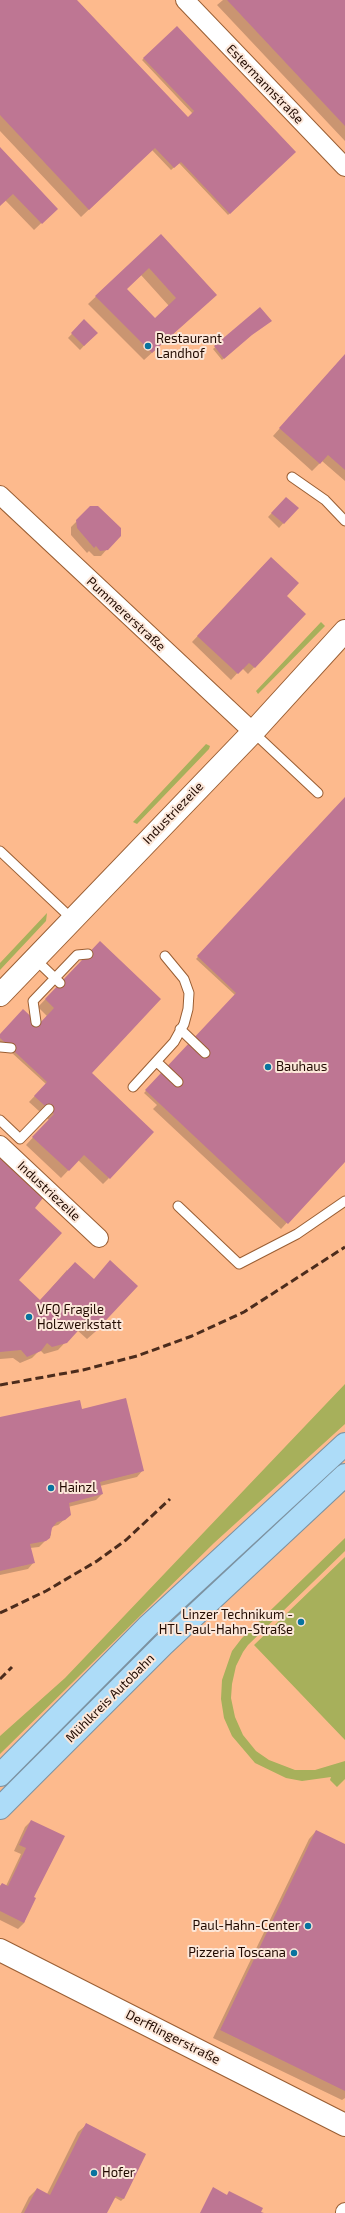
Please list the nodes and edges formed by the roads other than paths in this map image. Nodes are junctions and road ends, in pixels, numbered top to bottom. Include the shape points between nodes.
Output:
1 (185, 0) edge
2 (345, 167) edge
3 (292, 477) dead end
4 (0, 495) edge
5 (345, 521) edge
6 (345, 631) edge
7 (253, 732) junction
8 (318, 793) dead end
9 (0, 851) edge
10 (71, 918) junction
11 (88, 954) dead end
12 (165, 956) dead end
13 (34, 958) junction
14 (58, 980) junction
15 (0, 995) edge
16 (36, 1022) dead end
17 (180, 1030) junction
18 (0, 1047) edge
19 (11, 1048) dead end
20 (205, 1053) dead end
21 (157, 1062) junction
22 (178, 1082) dead end
23 (133, 1087) dead end
24 (49, 1109) dead end
25 (0, 1120) edge
26 (0, 1144) edge
27 (345, 1201) edge
28 (178, 1206) dead end
29 (98, 1238) dead end
30 (345, 1444) edge
31 (345, 1475) edge
32 (0, 1775) edge
33 (0, 1808) edge
34 (0, 1950) edge
35 (345, 2125) edge

1 - 2 street, Estermannstraße
3 - 5 lane via 324,500
4 - 7 street, Pummererstraße
6 - 7 main road, Industriezeile
7 - 8 lane
7 - 10 main road, Industriezeile
9 - 10 lane
10 - 13 main road, Industriezeile
11 - 14 lane via 77,955
12 - 17 lane via 184,979 189,993 188,1009
13 - 14 lane
13 - 15 main road, Industriezeile
14 - 16 lane via 33,1001
17 - 20 lane
17 - 21 lane via 174,1042
18 - 19 lane
21 - 22 lane
21 - 23 lane
24 - 25 lane via 20,1140
26 - 29 street, Industriezeile
27 - 28 lane via 297,1234 239,1264
30 - 32 highway, Mühlkreis Autobahn via 161,1614
31 - 33 highway, Mühlkreis Autobahn via 162,1645
34 - 35 main road, Derfflingerstraße

